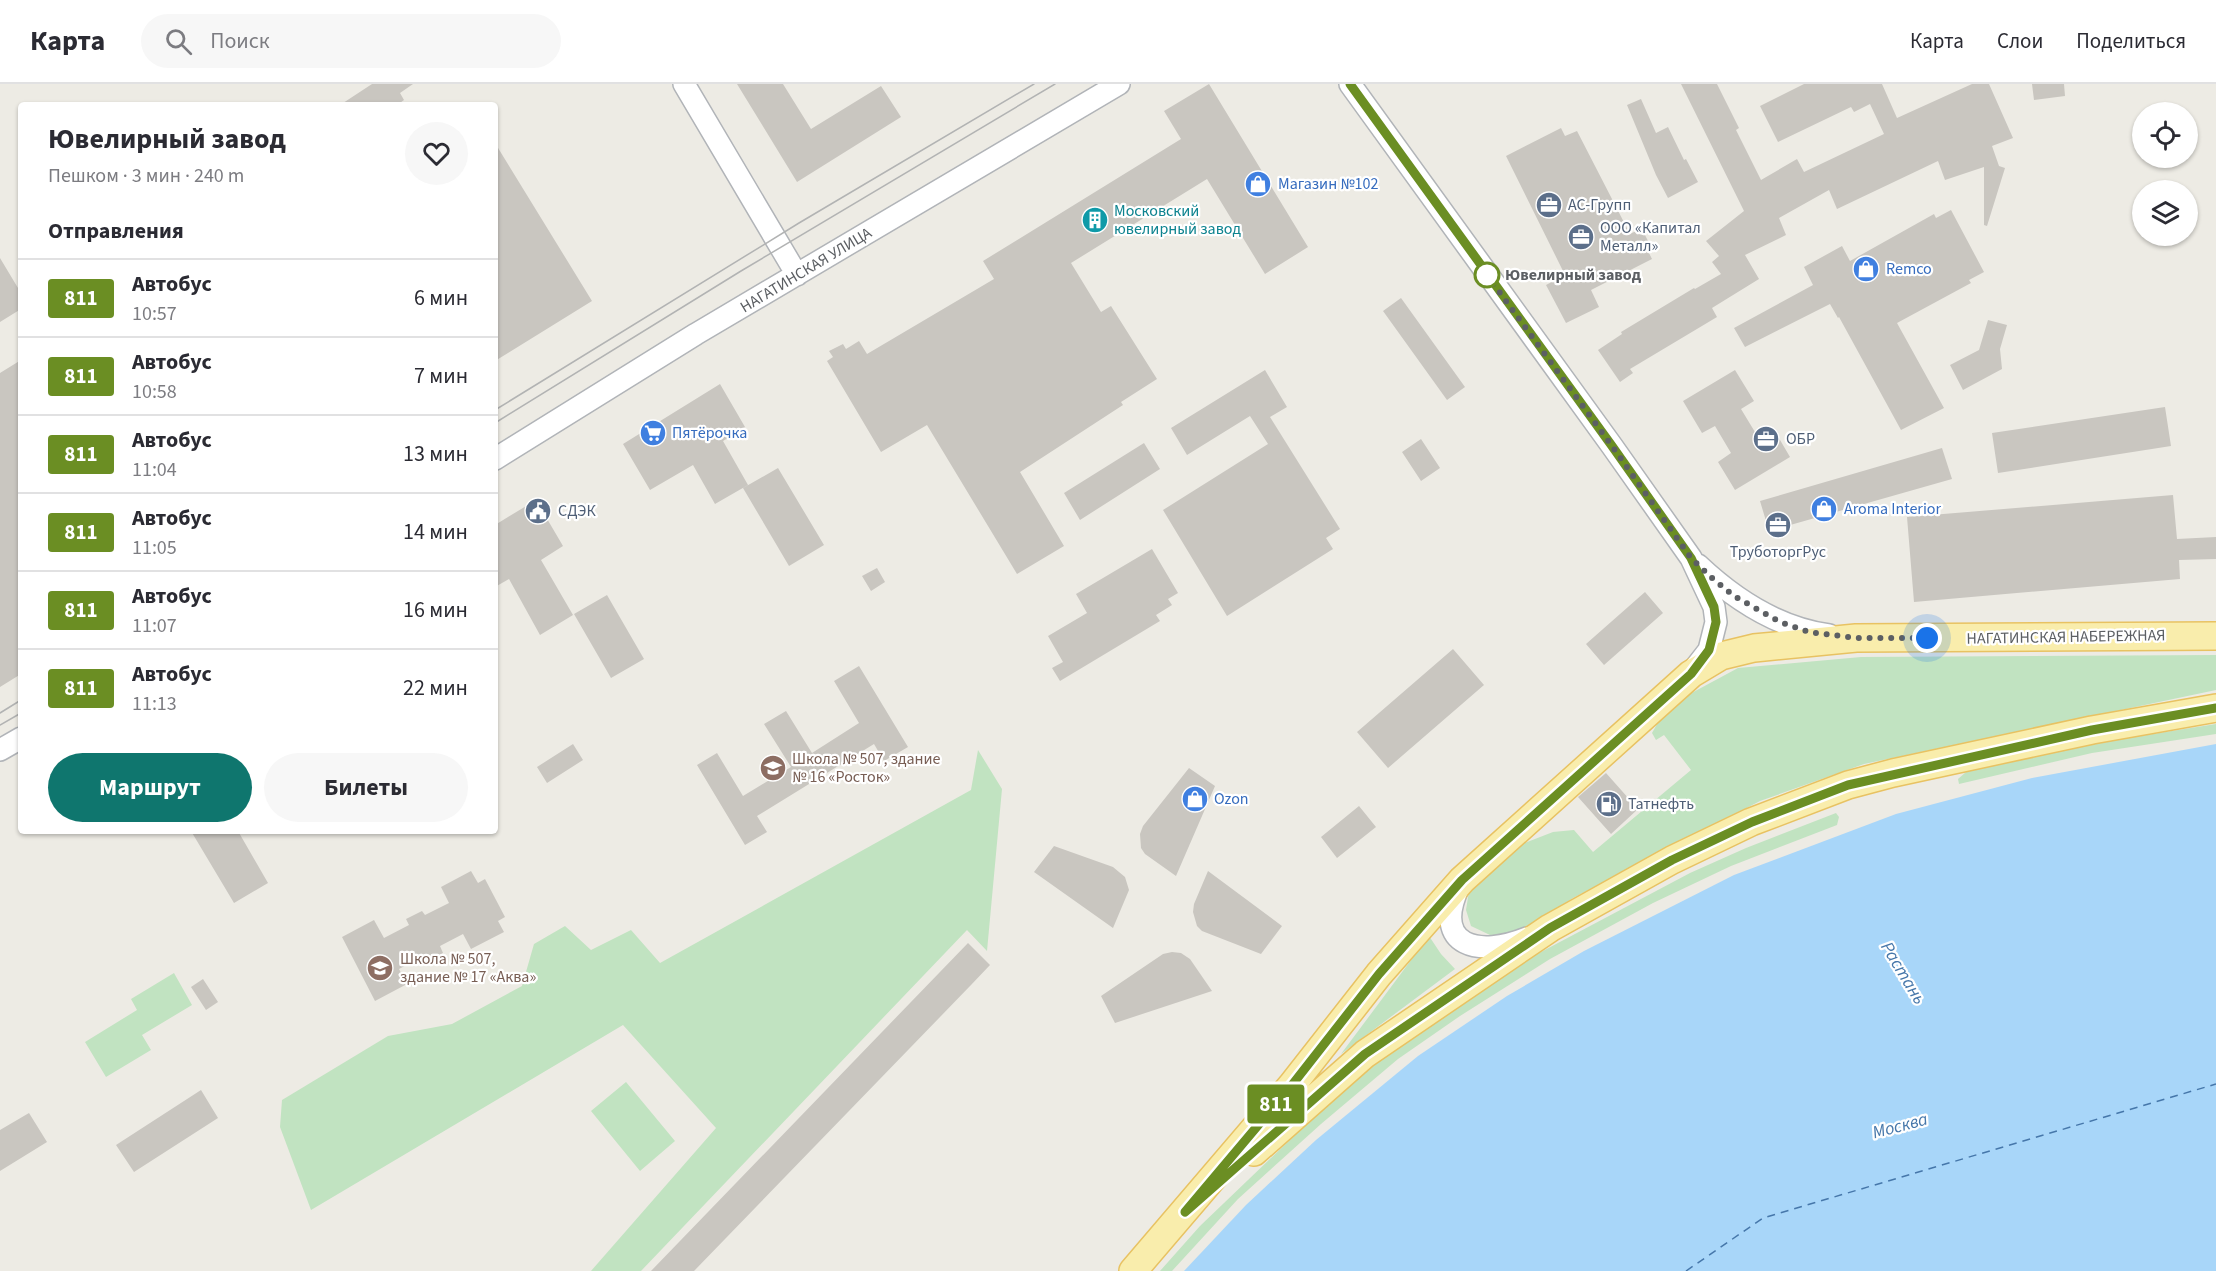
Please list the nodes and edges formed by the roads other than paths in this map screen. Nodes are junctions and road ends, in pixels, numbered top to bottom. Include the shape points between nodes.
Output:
1 (684, 84) edge
2 (1119, 84) edge
3 (1350, 84) edge
4 (797, 275) junction
5 (498, 457) edge
6 (1691, 558) junction
7 (2216, 636) edge
8 (1856, 638) junction
9 (1691, 674) junction
10 (2216, 708) edge
11 (18, 740) edge
12 (0, 750) edge
13 (1462, 880) junction
14 (1550, 928) junction
15 (1185, 1212) junction
16 (1133, 1271) edge

1 - 4 street
2 - 4 street, НАГАТИНСКАЯ УЛИЦА
3 - 6 street
4 - 5 street, НАГАТИНСКАЯ УЛИЦА
6 - 8 street via 1734,596 1780,622 1809,632
6 - 9 street via 1714,607 1716,622 1709,650
7 - 8 main road, НАГАТИНСКАЯ НАБЕРЕЖНАЯ
8 - 9 main road, НАГАТИНСКАЯ НАБЕРЕЖНАЯ via 1754,648 1721,656
9 - 13 main road, НАГАТИНСКАЯ НАБЕРЕЖНАЯ
10 - 14 main road, НАГАТИНСКАЯ НАБЕРЕЖНАЯ via 2092,730 1848,785 1752,822 1682,855
11 - 12 street
13 - 14 street via 1450,913 1451,925 1465,943 1490,948
13 - 15 main road, НАГАТИНСКАЯ НАБЕРЕЖНАЯ via 1379,974
14 - 15 main road, НАГАТИНСКАЯ НАБЕРЕЖНАЯ via 1365,1054
15 - 16 main road, НАГАТИНСКАЯ НАБЕРЕЖНАЯ

